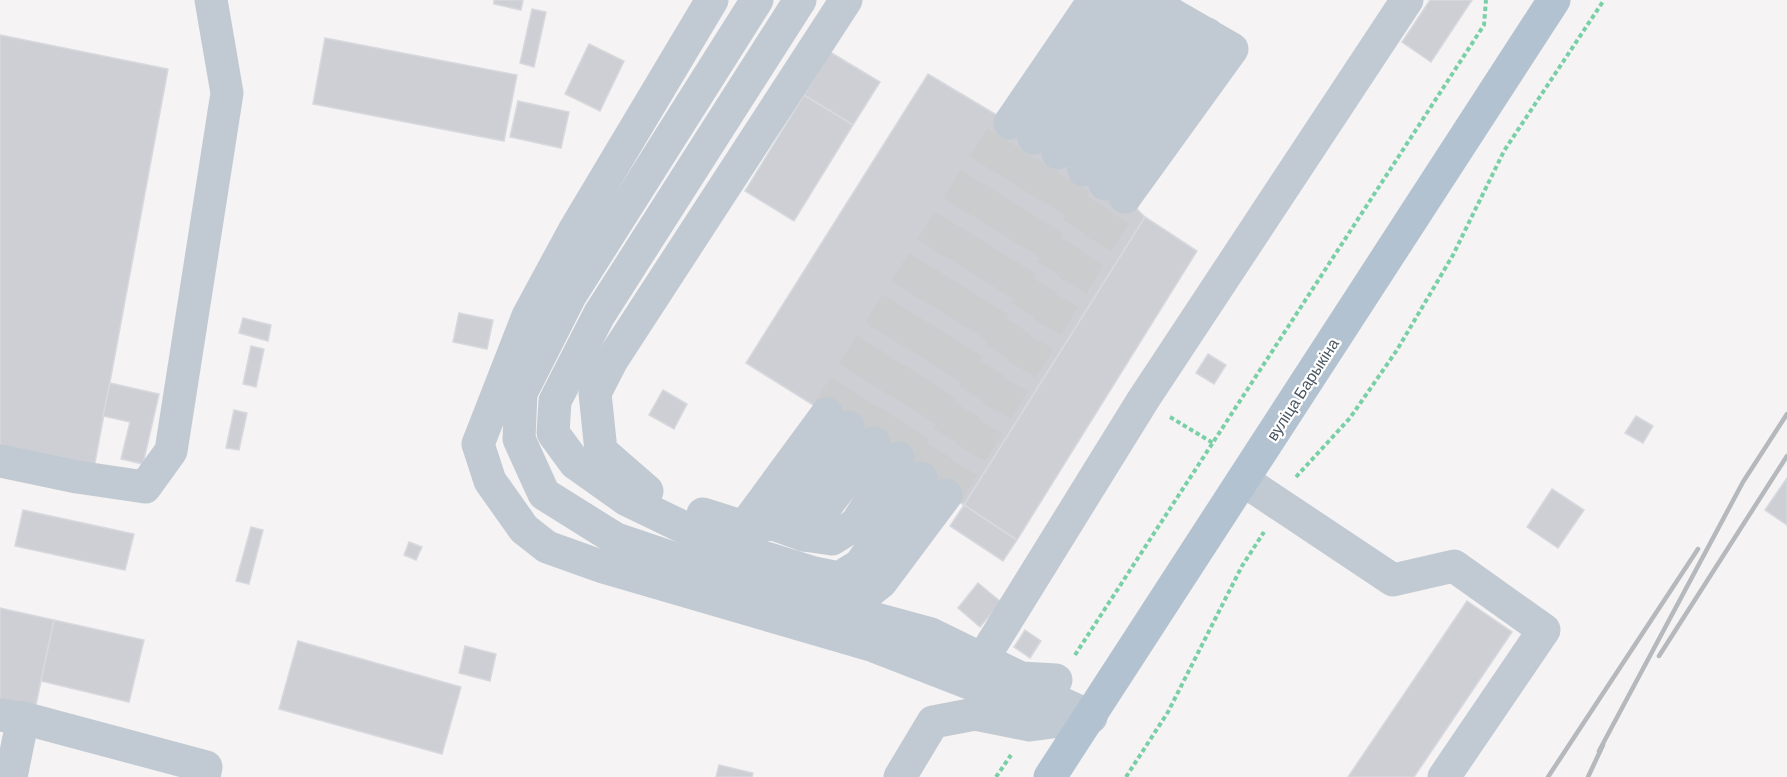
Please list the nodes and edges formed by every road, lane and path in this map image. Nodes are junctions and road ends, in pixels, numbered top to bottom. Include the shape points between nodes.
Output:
1 (211, 0) edge
2 (712, 0) edge
3 (757, 0) edge
4 (800, 0) edge
5 (846, 0) edge
6 (1094, 0) edge
7 (1407, 0) edge
8 (1486, 0) edge
9 (1604, 0) edge
10 (1546, 2) edge
11 (1176, 18) edge
12 (1069, 161) junction
13 (886, 453) junction
14 (0, 461) edge
15 (1243, 480) junction
16 (1281, 505) junction
17 (745, 530) junction
18 (982, 660) junction
19 (1058, 680) junction
20 (11, 717) edge
21 (1090, 717) junction
22 (1030, 725) junction
23 (11, 777) edge
24 (204, 777) edge
25 (900, 777) edge
26 (996, 777) edge
27 (1050, 777) edge
28 (1126, 777) edge
29 (1444, 777) edge

1 - 14 lane via 227,93 171,451 145,487
2 - 21 lane via 574,231 528,316 478,444 490,481 525,529 547,547 874,646 1008,698 1048,697
3 - 18 lane via 570,296 521,393 519,440 544,494 616,539 758,588 931,634
4 - 17 lane via 599,315 555,402 553,433 575,463 627,500 686,528
5 - 17 lane via 612,360 595,393 601,451 651,495
6 - 12 lane
7 - 18 lane via 1143,400
8 - 19 path via 1484,25
9 - 16 path via 1504,151 1453,255 1397,350 1350,418 1297,475
10 - 15 main road, вуліца Барыкіна
11 - 12 lane
11 - 12 lane
13 - 17 lane
13 - 17 lane via 856,524 832,539
13 - 17 lane via 860,564 839,578 814,573
15 - 16 lane
15 - 21 main road, вуліца Барыкіна
16 - 28 path via 1242,566 1168,712
16 - 29 lane via 1393,580 1454,566 1544,630
18 - 19 lane via 1021,678
19 - 21 lane
20 - 23 lane
20 - 24 lane via 206,766
21 - 22 lane
21 - 27 main road, вуліца Барыкіна
22 - 25 lane via 975,714 933,722
22 - 26 path

